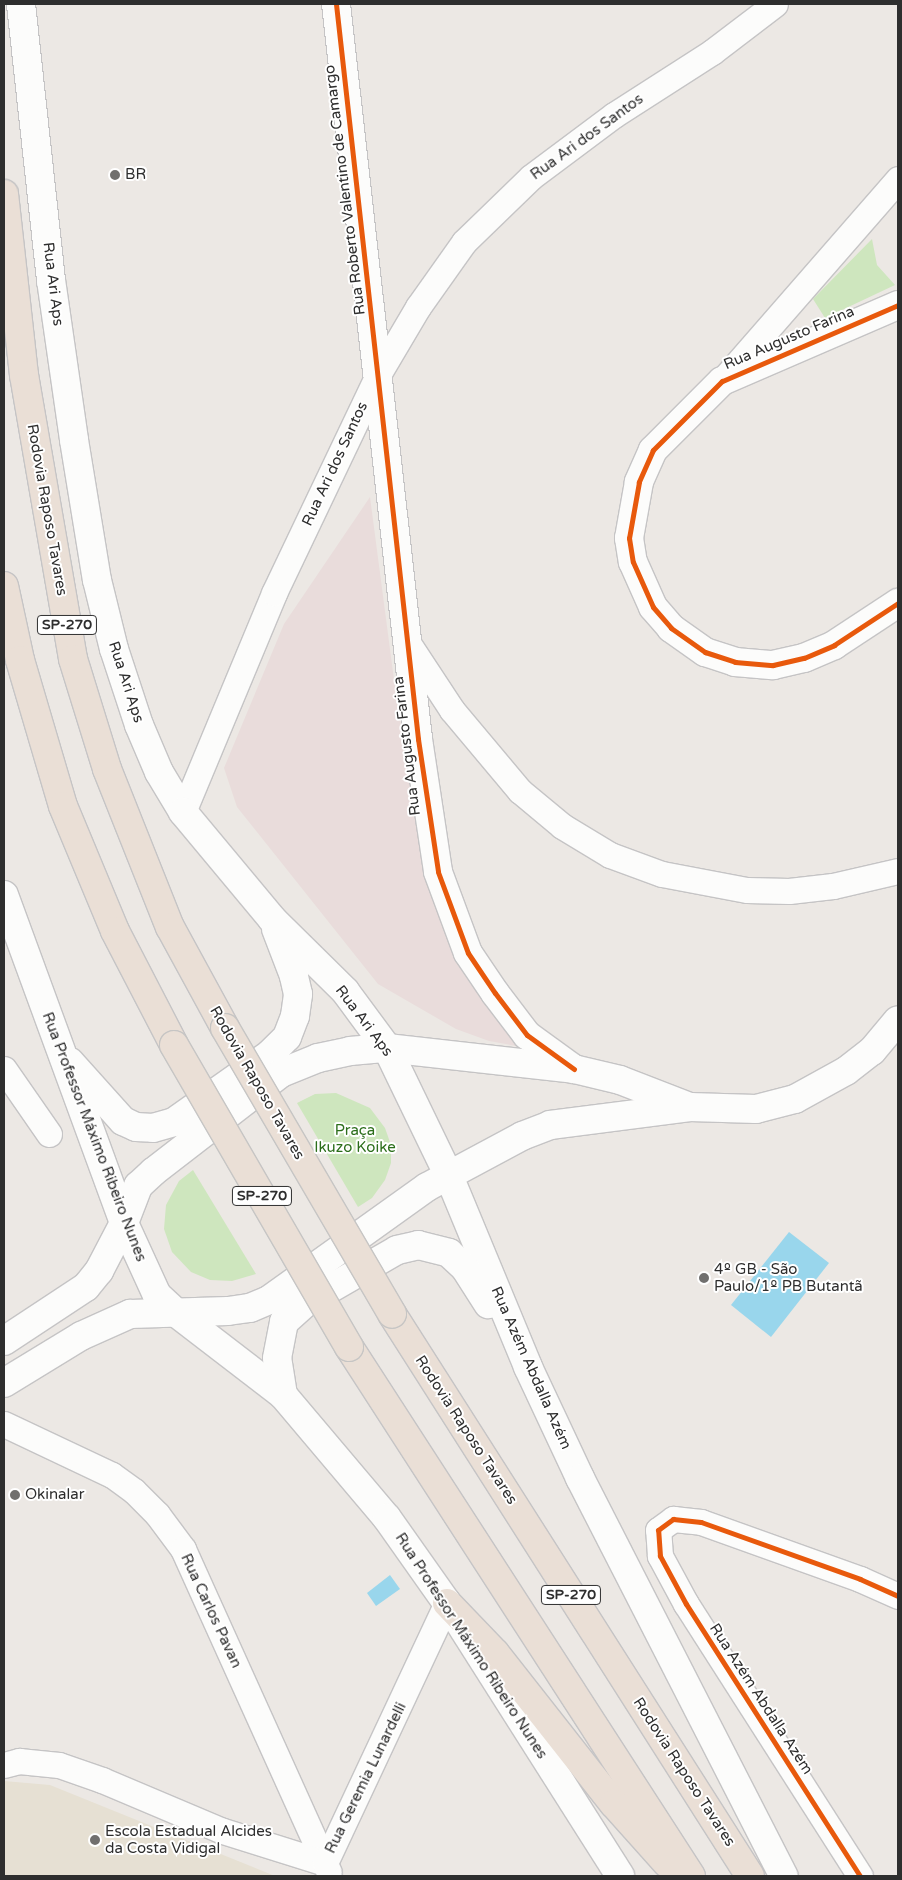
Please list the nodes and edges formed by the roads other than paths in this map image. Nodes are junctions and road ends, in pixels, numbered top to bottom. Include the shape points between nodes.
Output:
1 (21, 4) edge
2 (336, 4) edge
3 (775, 4) edge
4 (898, 179) edge
5 (4, 194) edge
6 (898, 305) edge
7 (379, 373) junction
8 (722, 381) junction
9 (4, 586) edge
10 (898, 603) edge
11 (408, 643) junction
12 (183, 812) junction
13 (898, 871) edge
14 (4, 895) edge
15 (272, 919) junction
16 (898, 1020) edge
17 (387, 1048) junction
18 (59, 1050) junction
19 (4, 1069) edge
20 (574, 1069) junction
21 (690, 1107) junction
22 (49, 1134) dead end
23 (449, 1176) junction
24 (124, 1223) junction
25 (175, 1312) junction
26 (4, 1341) edge
27 (528, 1367) junction
28 (4, 1383) edge
29 (283, 1395) junction
30 (4, 1424) edge
31 (898, 1596) edge
32 (447, 1603) junction
33 (4, 1765) edge
34 (328, 1869) edge
35 (620, 1876) edge
36 (679, 1876) edge
37 (692, 1876) edge
38 (750, 1876) edge
39 (784, 1876) edge
40 (860, 1876) edge

1 - 12 main road, Rua Ari Aps via 51,280 97,580 114,648 139,725 159,772
2 - 7 main road, Rua Roberto Valentino de Camargo
3 - 7 street, Rua Ari dos Santos via 712,52 614,115 531,177 464,242 418,307
4 - 8 street
5 - 38 highway, Rodovia Raposo Tavares / SP-270, bridge via 24,375 73,659 108,769 170,927 225,1028 392,1314
6 - 8 main road, Rua Augusto Farina
7 - 11 main road, Rua Augusto Farina
7 - 12 street, Rua Ari dos Santos via 274,593
8 - 10 main road, Rua Augusto Farina via 652,450 639,482 629,538 633,562 652,607 671,628 705,652 735,662 773,665 804,658 834,646
9 - 37 highway, SP-270, bridge via 20,660 63,806 115,931 174,1045 349,1347
11 - 13 street via 452,710 520,791 562,826 610,854 662,874 747,890 788,891 833,886
11 - 20 main road, Rua Augusto Farina via 430,830 450,910 468,952 527,1036
12 - 15 main road, Rua Ari Aps
14 - 18 main road, Rua Professor Máximo Ribeiro Nunes
15 - 17 main road, Rua Ari Aps via 345,991
15 - 18 main road via 298,994 295,1016 287,1036 270,1054 174,1122 153,1128 136,1127 123,1121
16 - 21 main road, Rua Augusto Farina via 872,1051 846,1072 795,1099 756,1109
17 - 20 main road, Rua Augusto Farina
17 - 23 main road, Rua Ari Aps
17 - 24 main road, Rua Augusto Farina via 350,1050 282,1073 138,1186
18 - 24 main road, Rua Professor Máximo Ribeiro Nunes
19 - 22 street
20 - 21 main road, Rua Augusto Farina via 620,1080
21 - 23 main road, Rua Augusto Farina via 550,1125 487,1152
23 - 25 main road, Rua Augusto Farina via 375,1222 269,1300 228,1311
23 - 27 main road, Rua Azém Abdalla Azém
24 - 25 main road, Rua Professor Máximo Ribeiro Nunes via 157,1295
24 - 26 main road, Rua Augusto Farina via 99,1271 86,1287
25 - 28 main road, Rua Augusto Farina via 130,1314 81,1336
25 - 29 main road, Rua Professor Máximo Ribeiro Nunes
27 - 29 main road via 465,1268 450,1253 418,1245 397,1250 305,1303 284,1322 276,1358
27 - 39 main road, Rua Azém Abdalla Azém via 580,1478
29 - 32 main road, Rua Professor Máximo Ribeiro Nunes via 387,1518
30 - 34 street, Rua Carlos Pavan via 112,1475 134,1490 178,1542
31 - 40 street, Rua Azém Abdalla Azém via 860,1579 701,1522 673,1519 658,1530 660,1556 686,1604
32 - 34 street, Rua Geremia Lunardelli
32 - 35 main road, Rua Professor Máximo Ribeiro Nunes
32 - 36 highway via 495,1653 614,1804
33 - 34 street, Rua Geremia Lunardelli via 19,1761 59,1765

